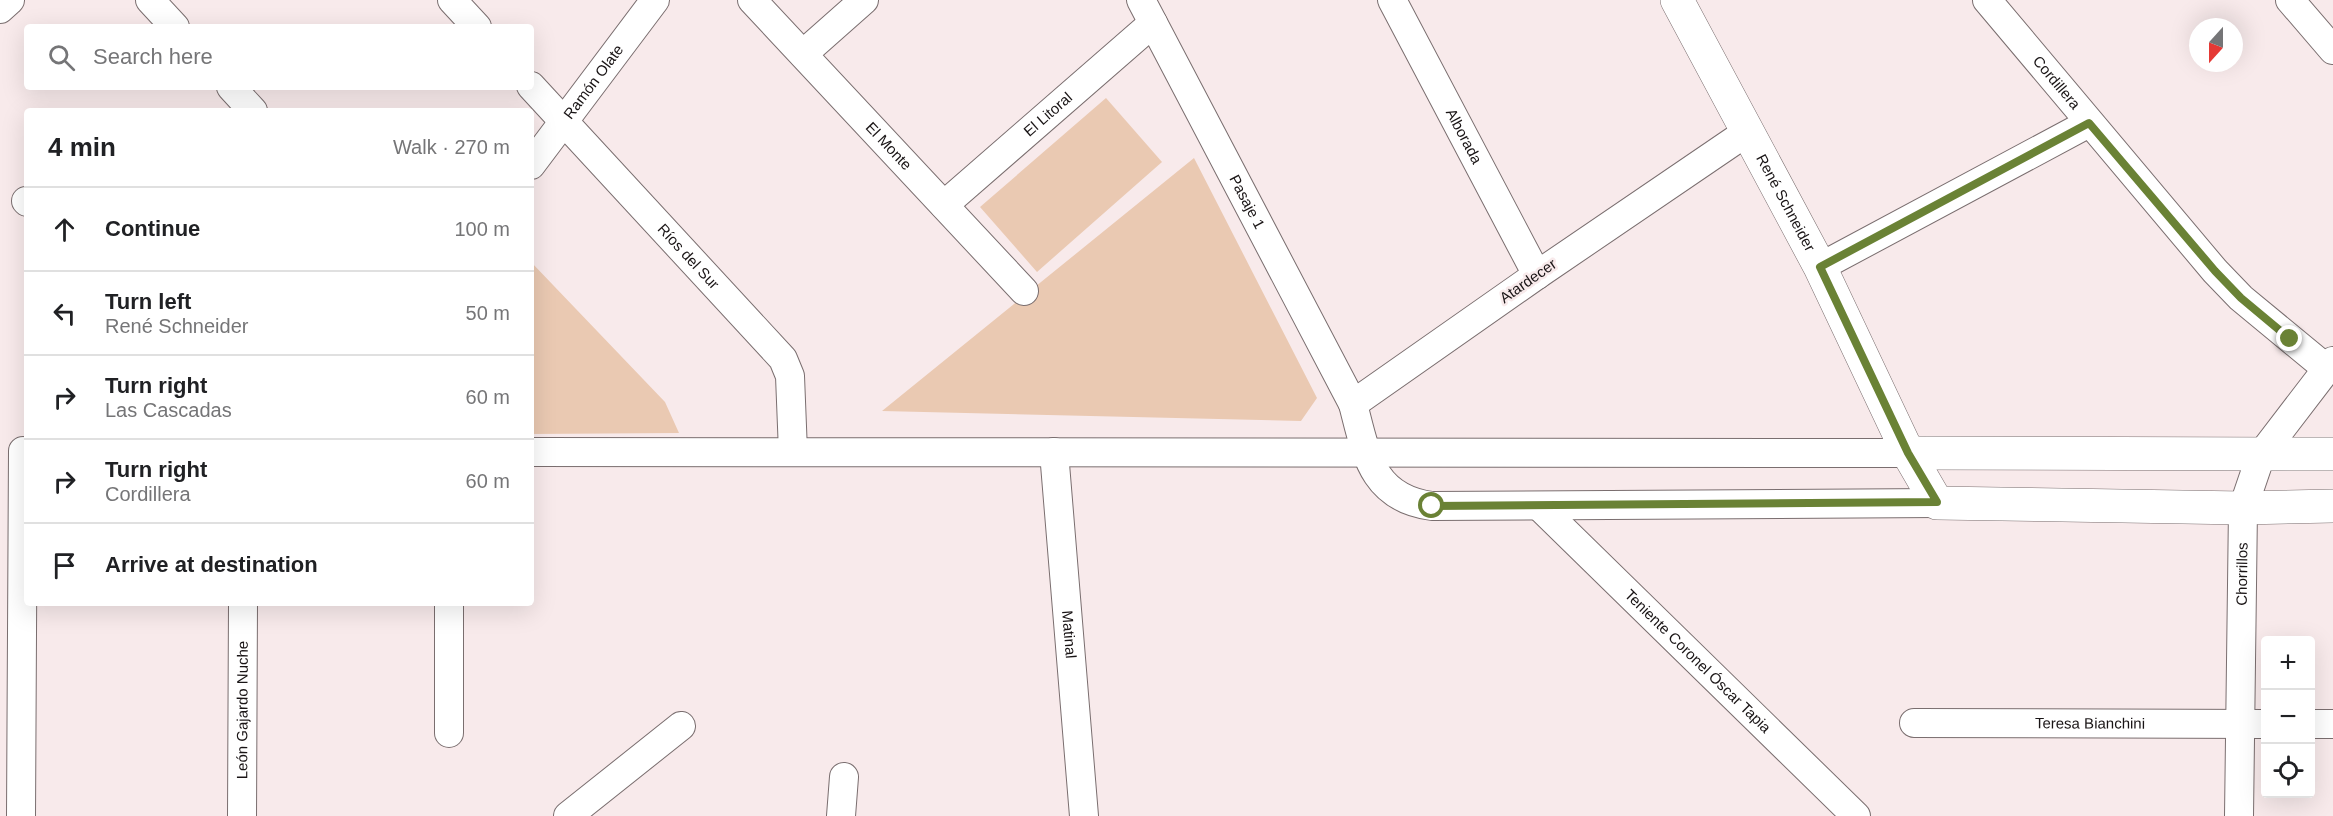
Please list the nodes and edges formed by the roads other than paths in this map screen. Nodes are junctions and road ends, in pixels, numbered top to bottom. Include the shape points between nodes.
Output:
1 (10, 0) edge
2 (150, 0) edge
3 (452, 0) edge
4 (656, 0) edge
5 (752, 0) edge
6 (864, 0) edge
7 (1392, 0) edge
8 (1677, 0) edge
9 (1987, 0) edge
10 (2290, 0) edge
11 (0, 9) edge
12 (1147, 11) edge
13 (172, 24) edge
14 (474, 24) edge
15 (2333, 50) edge
16 (803, 54) junction
17 (534, 89) edge
18 (234, 90) edge
19 (250, 108) edge
20 (564, 121) junction
21 (2089, 123) junction
22 (1747, 132) junction
23 (534, 161) edge
24 (944, 205) junction
25 (1820, 267) junction
26 (1537, 275) junction
27 (1024, 291) dead end
28 (2330, 365) edge
29 (1353, 405) junction
30 (17, 451) edge
31 (793, 452) junction
32 (1054, 452) junction
33 (1366, 453) junction
34 (1908, 453) junction
35 (534, 454) edge
36 (2333, 454) edge
37 (2261, 455) junction
38 (1937, 502) junction
39 (1539, 506) junction
40 (2333, 506) edge
41 (2243, 507) junction
42 (17, 510) edge
43 (243, 606) edge
44 (449, 606) edge
45 (1914, 723) dead end
46 (2333, 723) edge
47 (2253, 724) edge
48 (2315, 724) edge
49 (681, 726) dead end
50 (449, 733) dead end
51 (843, 777) dead end
52 (21, 816) edge
53 (242, 816) edge
54 (568, 816) edge
55 (841, 816) edge
56 (1084, 816) edge
57 (1856, 816) edge
58 (2239, 816) edge

1 - 11 street
2 - 13 street
3 - 14 street
4 - 20 street, Ramón Olate
5 - 16 street, El Monte
6 - 16 street
7 - 26 street, Alborada
8 - 22 street, René Schneider
9 - 21 street, Cordillera
10 - 15 street
12 - 24 street, El Litoral
12 - 29 street, Pasaje 1
16 - 24 street, El Monte
17 - 20 street, Ríos del Sur
18 - 19 street
20 - 23 street, Ramón Olate
20 - 31 street, Ríos del Sur via 783,360 790,376
21 - 25 street
21 - 28 street, Cordillera via 2241,298
22 - 25 street, René Schneider
22 - 26 street, Atardecer
24 - 27 street, El Monte
25 - 34 street, René Schneider
26 - 29 street, Atardecer
28 - 37 street, Chorrillos
29 - 33 street
30 - 42 street
31 - 32 street
31 - 35 street
32 - 33 street
32 - 56 street, Matinal
33 - 34 street
33 - 39 street via 1371,467 1390,491 1418,504
34 - 37 street
34 - 38 street, René Schneider
36 - 37 street
37 - 41 street, Chorrillos
38 - 39 street
38 - 41 street
39 - 57 street, Teniente Coronel Óscar Tapia
40 - 41 street
41 - 47 street, Chorrillos
42 - 52 street
43 - 53 street, León Gajardo Nuche
44 - 50 street
45 - 47 street, Teresa Bianchini
46 - 48 street
47 - 58 street, Chorrillos
49 - 54 street
51 - 55 street

